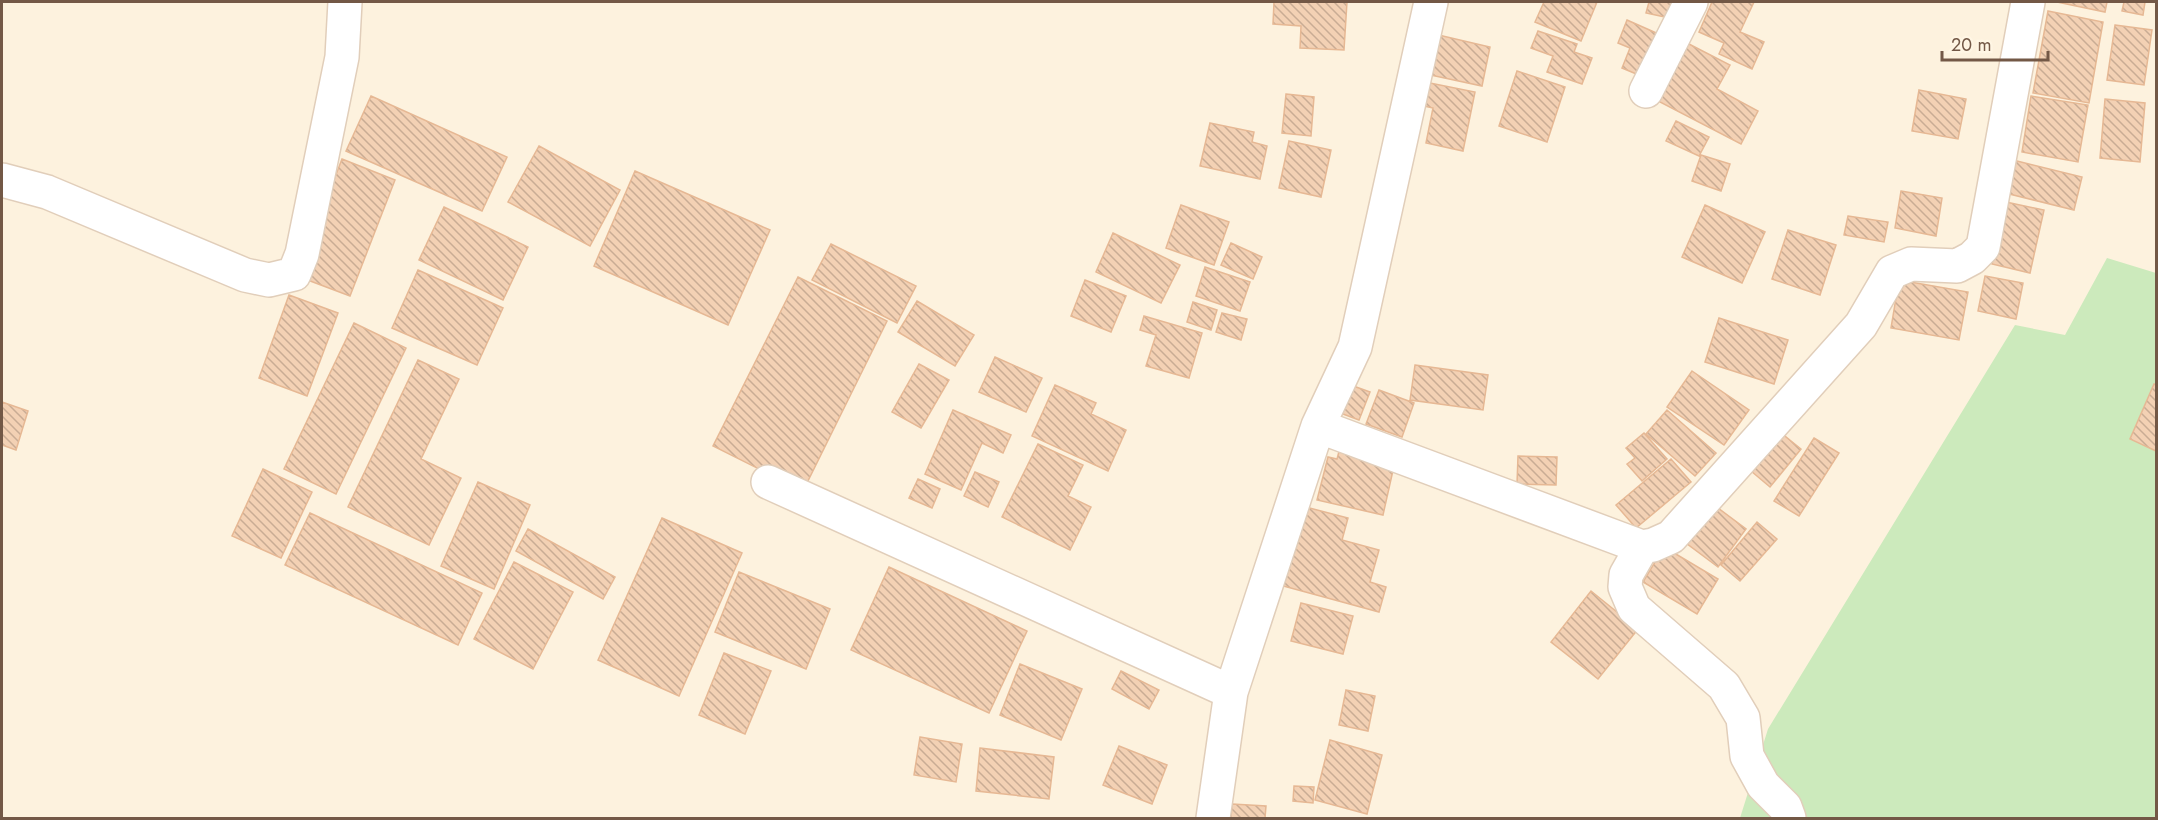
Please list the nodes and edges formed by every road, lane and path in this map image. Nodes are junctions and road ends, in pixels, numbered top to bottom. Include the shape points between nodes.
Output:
1 (345, 2) edge
2 (1431, 2) edge
3 (1691, 2) edge
4 (2028, 2) edge
5 (1646, 92) dead end
6 (2, 180) edge
7 (1318, 426) junction
8 (768, 482) dead end
9 (1642, 547) junction
10 (1231, 692) junction
11 (1213, 819) edge
12 (1789, 819) edge

1 - 6 street via 342,57 302,254 294,274 269,280 245,275 47,192
2 - 7 street via 1355,346
3 - 5 street
4 - 9 street via 1983,247 1957,266 1911,264 1892,272 1861,326 1671,537
7 - 9 street
7 - 10 street
8 - 10 street
9 - 12 street via 1626,575 1625,587 1635,608 1724,686 1743,718 1747,756 1763,785 1785,807
10 - 11 street

